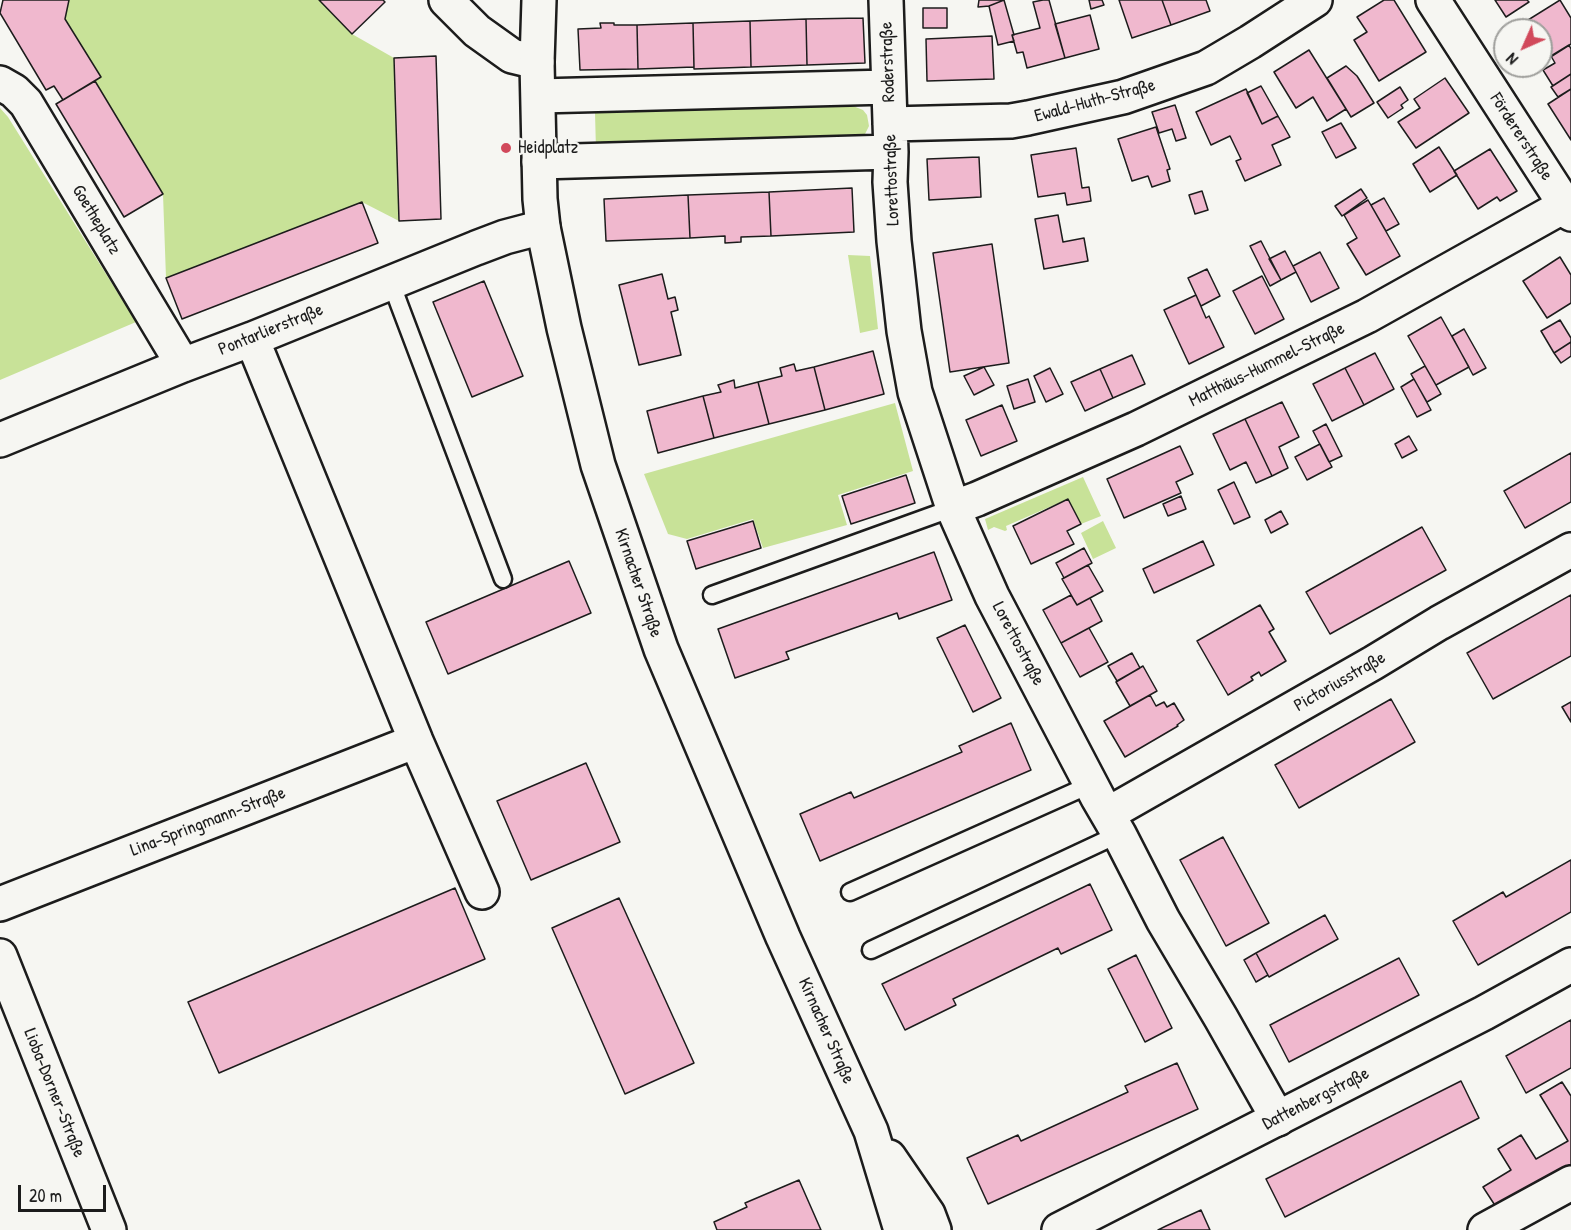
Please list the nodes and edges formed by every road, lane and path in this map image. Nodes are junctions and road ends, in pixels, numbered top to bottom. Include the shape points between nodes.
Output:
1 (446, 0) edge
2 (539, 0) edge
3 (886, 0) edge
4 (1315, 0) edge
5 (1433, 0) edge
6 (537, 62) junction
7 (0, 82) edge
8 (888, 87) junction
9 (539, 96) junction
10 (891, 138) junction
11 (539, 162) junction
12 (1569, 207) edge
13 (543, 227) junction
14 (392, 282) junction
15 (252, 339) junction
16 (183, 364) junction
17 (0, 440) edge
18 (953, 508) junction
19 (1571, 550) edge
20 (503, 579) dead end
21 (712, 595) dead end
22 (416, 741) junction
23 (1091, 783) junction
24 (1113, 824) junction
25 (482, 892) dead end
26 (850, 892) dead end
27 (0, 903) edge
28 (871, 950) dead end
29 (0, 956) edge
30 (1571, 965) edge
31 (1278, 1119) junction
32 (871, 1131) junction
33 (1571, 1183) edge
34 (109, 1230) edge
35 (901, 1230) edge
36 (934, 1230) edge
37 (1059, 1230) edge
38 (1485, 1230) edge

1 - 6 street via 477,31 512,56
2 - 6 street, Kirnacher Straße
3 - 8 street, Roderstraße
4 - 10 street, Ewald-Huth-Straße via 1206,68 1123,97 1028,118
5 - 12 street, Fördererstraße
6 - 9 street, Kirnacher Straße
7 - 16 street, Goetheplatz via 26,103
8 - 9 street
8 - 10 street, Roderstraße
9 - 11 street, Kirnacher Straße
10 - 11 street
10 - 18 street, Lorettostraße via 890,182 904,331 915,392
11 - 13 street, Kirnacher Straße
12 - 18 street, Matthäus-Hummel-Straße via 1367,316 1136,429
13 - 14 street, Pontarlierstraße via 505,237
13 - 32 street, Kirnacher Straße via 598,465 661,649 783,937
14 - 15 street, Pontarlierstraße
14 - 20 lane
15 - 16 street, Pontarlierstraße
15 - 22 street
16 - 17 street, Pontarlierstraße
18 - 21 lane
18 - 23 street, Lorettostraße via 992,596
19 - 24 street, Pictoriusstraße via 1439,623
22 - 25 street
22 - 27 street, Lina-Springmann-Straße
23 - 24 street, Lorettostraße
23 - 26 lane
24 - 28 lane
24 - 31 street, Lorettostraße via 1163,920
29 - 34 street, Lioba-Dorner-Straße
30 - 31 street, Dattenbergstraße
31 - 37 street, Dattenbergstraße
32 - 35 street, Kirnacher Straße
32 - 36 street, Kirnacher Straße via 928,1214
33 - 38 street

